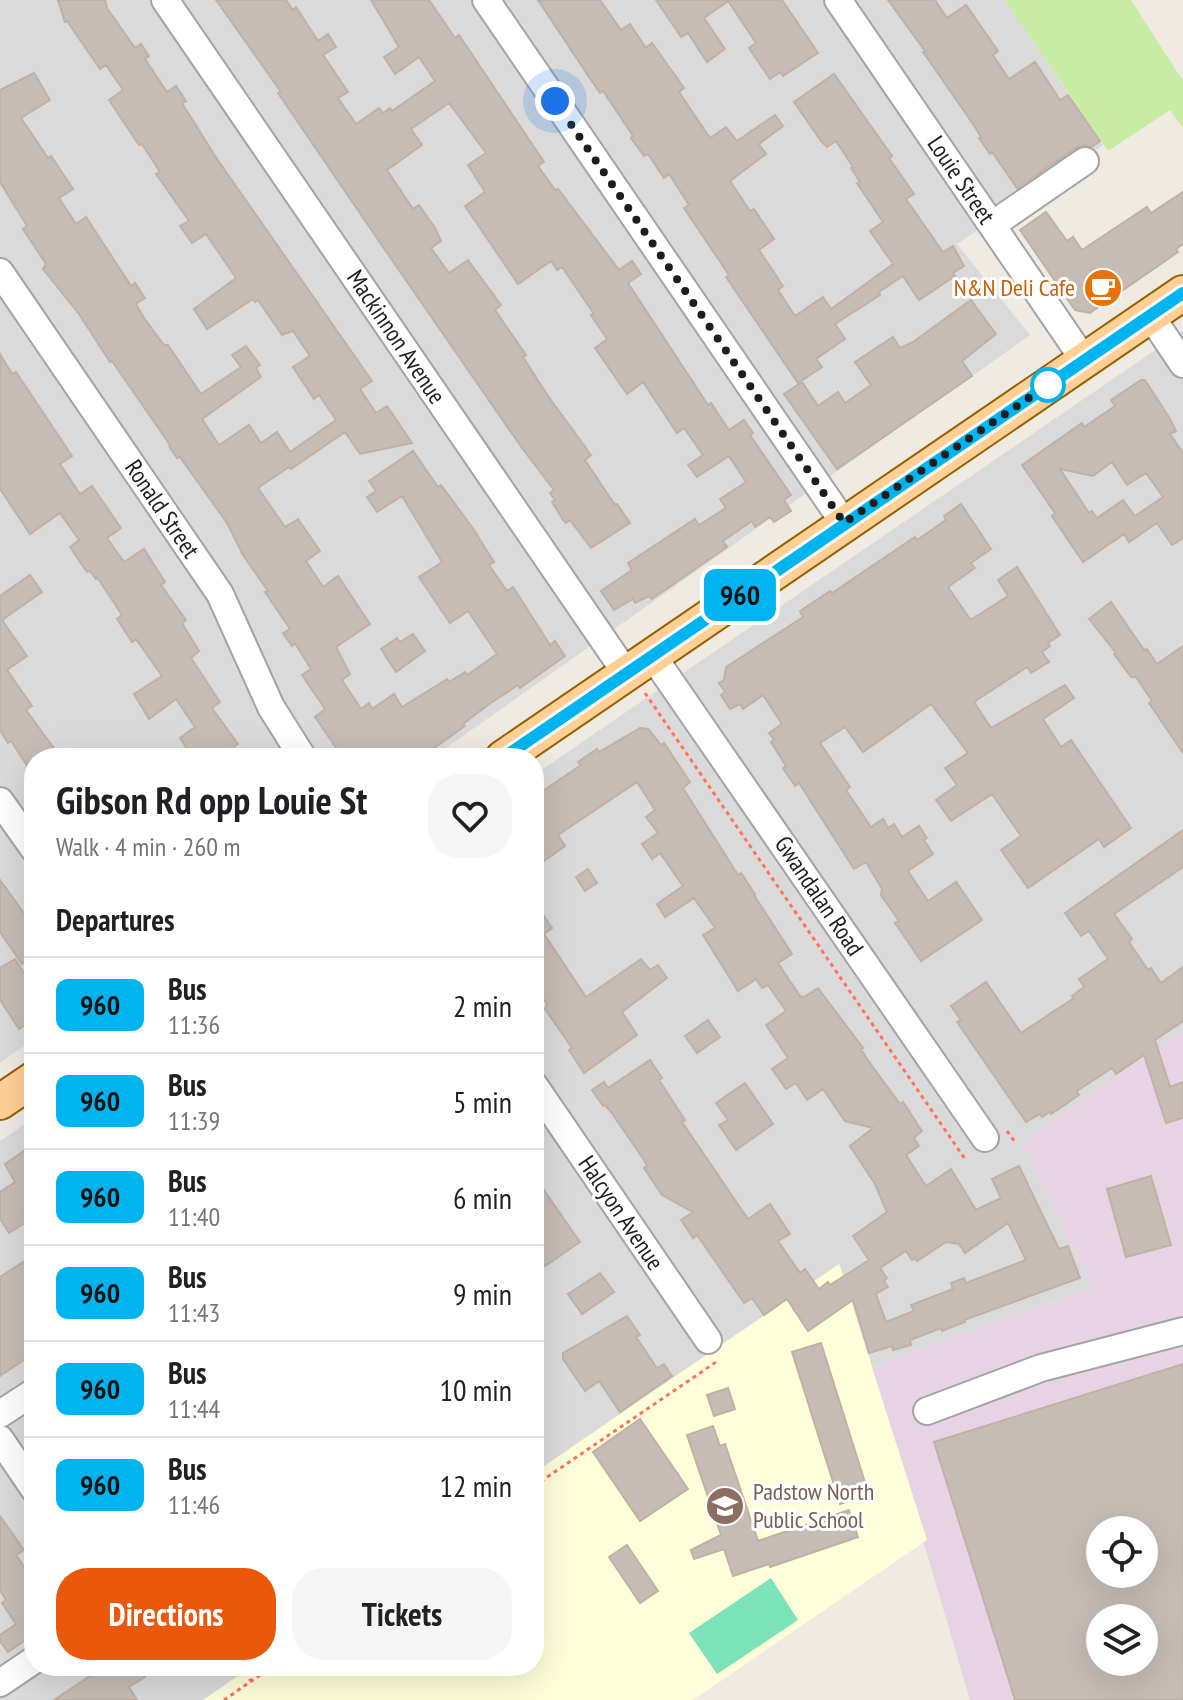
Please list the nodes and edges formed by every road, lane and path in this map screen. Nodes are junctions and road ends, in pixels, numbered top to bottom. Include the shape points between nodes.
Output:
1 (165, 0) edge
2 (486, 0) edge
3 (838, 0) edge
4 (1085, 161) dead end
5 (992, 225) junction
6 (0, 272) edge
7 (1183, 293) edge
8 (1150, 315) junction
9 (1084, 360) junction
10 (1183, 364) edge
11 (844, 523) junction
12 (641, 674) junction
13 (297, 748) edge
14 (519, 748) edge
15 (0, 801) edge
16 (24, 835) edge
17 (24, 1086) edge
18 (544, 1100) edge
19 (0, 1102) edge
20 (985, 1138) dead end
21 (965, 1159) dead end
22 (1183, 1331) edge
23 (715, 1349) joint
24 (24, 1398) edge
25 (927, 1411) dead end
26 (0, 1414) edge
27 (0, 1439) edge
28 (24, 1474) edge
29 (544, 1478) edge
30 (24, 1667) edge
31 (247, 1676) edge
32 (258, 1676) edge
33 (251, 1681) junction
34 (0, 1683) edge
35 (224, 1700) edge

1 - 12 street, Mackinnon Avenue
2 - 11 street
3 - 5 street, Louie Street
4 - 5 street
5 - 9 street, Louie Street
6 - 13 street, Ronald Street via 220,594 271,707
7 - 8 main road
8 - 9 main road
8 - 10 street
9 - 11 main road
11 - 12 main road
12 - 14 main road
12 - 20 street, Gwandalan Road
12 - 21 path
15 - 16 street
17 - 19 main road
18 - 23 street, Halcyon Avenue
22 - 25 street via 1041,1368
23 - 29 path
24 - 26 street
27 - 28 street
30 - 34 street
31 - 33 path
32 - 33 path
33 - 35 path

